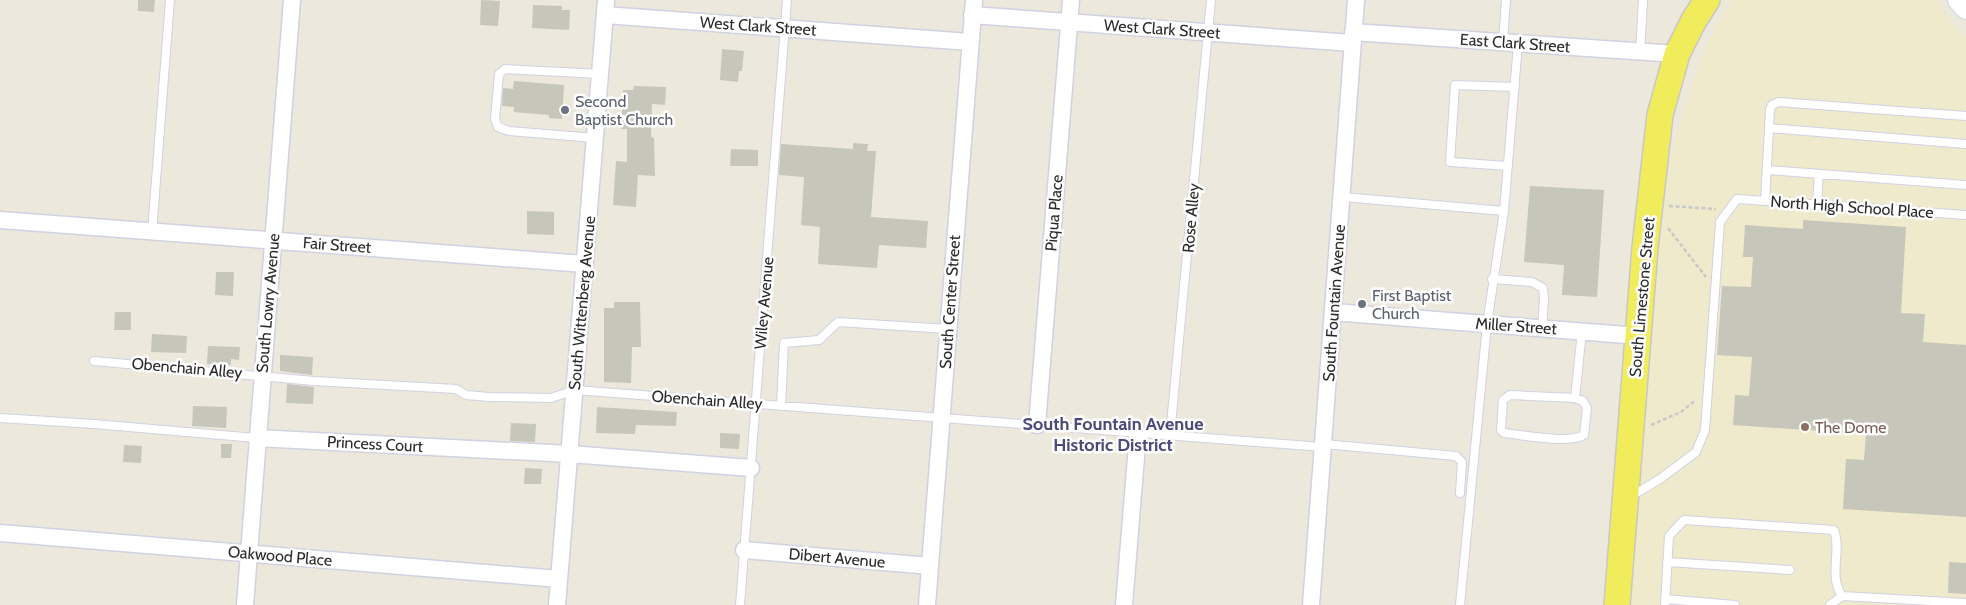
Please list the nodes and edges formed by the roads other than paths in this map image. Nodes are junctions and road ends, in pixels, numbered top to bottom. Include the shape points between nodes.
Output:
1 (170, 0) edge
2 (292, 0) edge
3 (787, 0) edge
4 (1071, 0) edge
5 (1211, 0) edge
6 (1356, 0) edge
7 (1506, 0) edge
8 (1643, 0) edge
9 (1707, 0) edge
10 (606, 7) edge
11 (973, 8) edge
12 (1069, 22) junction
13 (785, 28) junction
14 (1208, 33) junction
15 (1353, 38) junction
16 (970, 42) junction
17 (1511, 43) junction
18 (1640, 52) junction
19 (1677, 54) junction
20 (600, 74) junction
21 (1514, 87) junction
22 (1966, 116) edge
23 (1769, 128) junction
24 (595, 138) junction
25 (1966, 144) edge
26 (1508, 166) junction
27 (1767, 170) junction
28 (1819, 174) junction
29 (1966, 185) edge
30 (1343, 197) junction
31 (1765, 201) junction
32 (1817, 204) junction
33 (1504, 211) junction
34 (1966, 216) edge
35 (0, 220) edge
36 (152, 232) junction
37 (273, 241) junction
38 (585, 264) junction
39 (1492, 280) junction
40 (1333, 312) junction
41 (1486, 324) junction
42 (1542, 328) junction
43 (948, 329) junction
44 (1582, 331) junction
45 (1639, 336) junction
46 (94, 361) dead end
47 (263, 374) junction
48 (575, 390) junction
49 (1575, 398) junction
50 (756, 404) junction
51 (780, 406) junction
52 (0, 418) edge
53 (941, 418) junction
54 (1037, 425) junction
55 (1138, 433) junction
56 (1170, 435) junction
57 (256, 438) junction
58 (1324, 445) junction
59 (570, 454) junction
60 (751, 468) junction
61 (1460, 493) dead end
62 (1626, 500) junction
63 (0, 534) edge
64 (744, 550) junction
65 (249, 554) junction
66 (1667, 562) junction
67 (930, 566) junction
68 (1790, 570) dead end
69 (560, 579) junction
70 (1842, 596) junction
71 (1665, 602) edge
72 (1966, 603) edge
73 (245, 605) edge
74 (557, 605) edge
75 (740, 605) edge
76 (927, 605) edge
77 (1124, 605) edge
78 (1311, 605) edge
79 (1460, 605) edge
80 (1617, 605) edge
81 (1736, 605) edge
82 (1830, 605) edge

1 - 36 lane
2 - 37 street, South Lowry Avenue
3 - 13 lane, Wiley Avenue
4 - 12 street, Piqua Place
5 - 14 lane, Rose Alley
6 - 15 street, South Fountain Avenue
7 - 17 lane
8 - 18 lane
9 - 19 main road, South Limestone Street
10 - 13 street, West Clark Street
10 - 20 street, South Wittenberg Avenue
11 - 12 street, West Clark Street
11 - 16 street, South Center Street
12 - 14 street, West Clark Street
12 - 54 street, Piqua Place
13 - 16 street, West Clark Street
13 - 50 lane, Wiley Avenue
14 - 15 street, West Clark Street
14 - 56 lane, Rose Alley
15 - 17 street, East Clark Street
15 - 30 street, South Fountain Avenue
16 - 43 street, South Center Street
17 - 18 street, East Clark Street
17 - 21 lane
18 - 19 street, East Clark Street
19 - 45 main road, South Limestone Street via 1660,115
20 - 24 street, South Wittenberg Avenue
20 - 24 lane via 506,69 499,74 495,119 498,127 509,131
21 - 26 lane
21 - 26 lane via 1455,85 1450,162
22 - 23 lane via 1778,102 1772,105
23 - 25 lane
23 - 27 lane
24 - 38 street, South Wittenberg Avenue
26 - 33 lane
27 - 28 lane
27 - 31 lane
28 - 29 lane
28 - 32 lane
30 - 33 lane
30 - 40 street, South Fountain Avenue
31 - 32 lane, North High School Place
31 - 62 lane, North High School Place via 1737,199 1720,222 1705,430 1696,452
32 - 34 lane, North High School Place
33 - 39 lane
35 - 36 street, Fair Street
36 - 37 street, Fair Street
37 - 38 street, Fair Street
37 - 47 street, South Lowry Avenue
38 - 48 street, South Wittenberg Avenue
39 - 41 lane
39 - 42 lane via 1532,282 1543,288
40 - 41 street, Miller Street
40 - 58 street, South Fountain Avenue
41 - 42 street, Miller Street
41 - 79 lane
42 - 44 street, Miller Street
43 - 51 lane via 838,322 819,340 784,343
43 - 53 street, South Center Street
44 - 45 street, Miller Street
44 - 49 lane
45 - 62 main road, South Limestone Street
46 - 47 lane, Obenchain Alley
47 - 48 lane, Obenchain Alley via 314,381 456,389 466,395 489,397 551,398
47 - 57 street, South Lowry Avenue
48 - 50 lane, Obenchain Alley
48 - 59 street, South Wittenberg Avenue
49 - 49 lane via 1584,401 1587,408 1584,435 1579,438 1504,434 1501,430 1503,400 1510,395
50 - 51 lane, Obenchain Alley
50 - 60 lane, Wiley Avenue
51 - 53 lane, Obenchain Alley
52 - 57 lane, Princess Court
53 - 54 lane, Obenchain Alley
53 - 67 street, South Center Street
54 - 55 lane, Obenchain Alley
55 - 56 lane, Obenchain Alley
55 - 77 street
56 - 58 lane, Obenchain Alley
57 - 59 street, Princess Court
57 - 65 street, South Lowry Avenue
58 - 61 lane, Obenchain Alley via 1456,456 1462,462
58 - 78 street, South Fountain Avenue
59 - 60 street, Princess Court
59 - 69 street, South Wittenberg Avenue
60 - 64 lane, Wiley Avenue
62 - 80 main road, South Limestone Street
63 - 65 street, Oakwood Place
64 - 67 street, Dibert Avenue
64 - 75 lane, Wiley Avenue
65 - 69 street, Oakwood Place
65 - 73 street, South Lowry Avenue
66 - 68 lane
66 - 70 lane via 1668,536 1684,520 1834,530 1834,569 1837,588
66 - 71 lane
67 - 76 street, South Center Street
69 - 74 street, South Wittenberg Avenue
70 - 72 lane
70 - 82 lane
71 - 81 lane

